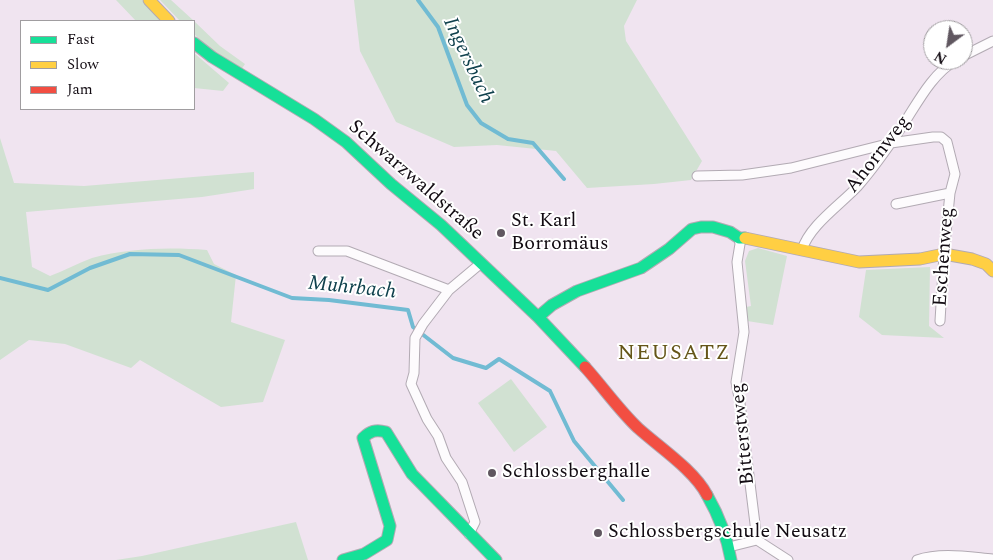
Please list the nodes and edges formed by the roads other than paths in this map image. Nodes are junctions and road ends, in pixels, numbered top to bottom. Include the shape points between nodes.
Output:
1 (149, 0) edge
2 (168, 20) edge
3 (993, 40) edge
4 (195, 44) edge
5 (973, 51) edge
6 (943, 70) edge
7 (891, 143) junction
8 (697, 176) dead end
9 (950, 193) junction
10 (896, 204) dead end
11 (739, 238) junction
12 (802, 250) junction
13 (318, 251) dead end
14 (944, 254) junction
15 (480, 264) junction
16 (993, 271) edge
17 (449, 290) junction
18 (538, 318) junction
19 (940, 321) dead end
20 (469, 534) junction
21 (757, 540) junction
22 (729, 547) junction
23 (993, 559) edge
24 (342, 560) edge
25 (496, 560) edge
26 (731, 560) edge
27 (788, 560) edge
28 (917, 560) edge

1 - 2 street
3 - 5 street
4 - 15 street, Schwarzwaldstraße via 212,58 346,142 441,225
6 - 7 street, Ahornweg via 926,89
7 - 8 street via 791,168 742,175
7 - 9 street, Eschenweg via 933,137 941,137 947,142 955,174
7 - 12 street, Ahornweg via 858,186 808,236
9 - 10 street, Eschenweg
9 - 14 street, Eschenweg
11 - 12 street
11 - 18 street via 721,229 694,228 636,270 575,292 545,310
11 - 21 street, Bitterstweg via 737,262 744,332 736,382
12 - 14 street via 859,262 920,259
13 - 17 street via 347,251
14 - 16 street via 972,259 986,264
14 - 19 street, Eschenweg
15 - 17 street
15 - 18 street, Schwarzwaldstraße
17 - 20 street via 415,338 411,384 446,458 462,482 475,522
18 - 22 street, Schwarzwaldstraße via 637,427 703,487 720,518
20 - 24 street via 412,474 386,432 370,431 364,438 390,526 387,540 364,554
20 - 25 street
21 - 22 street
21 - 27 street
22 - 26 street, Schwarzwaldstraße
23 - 28 street via 953,555

